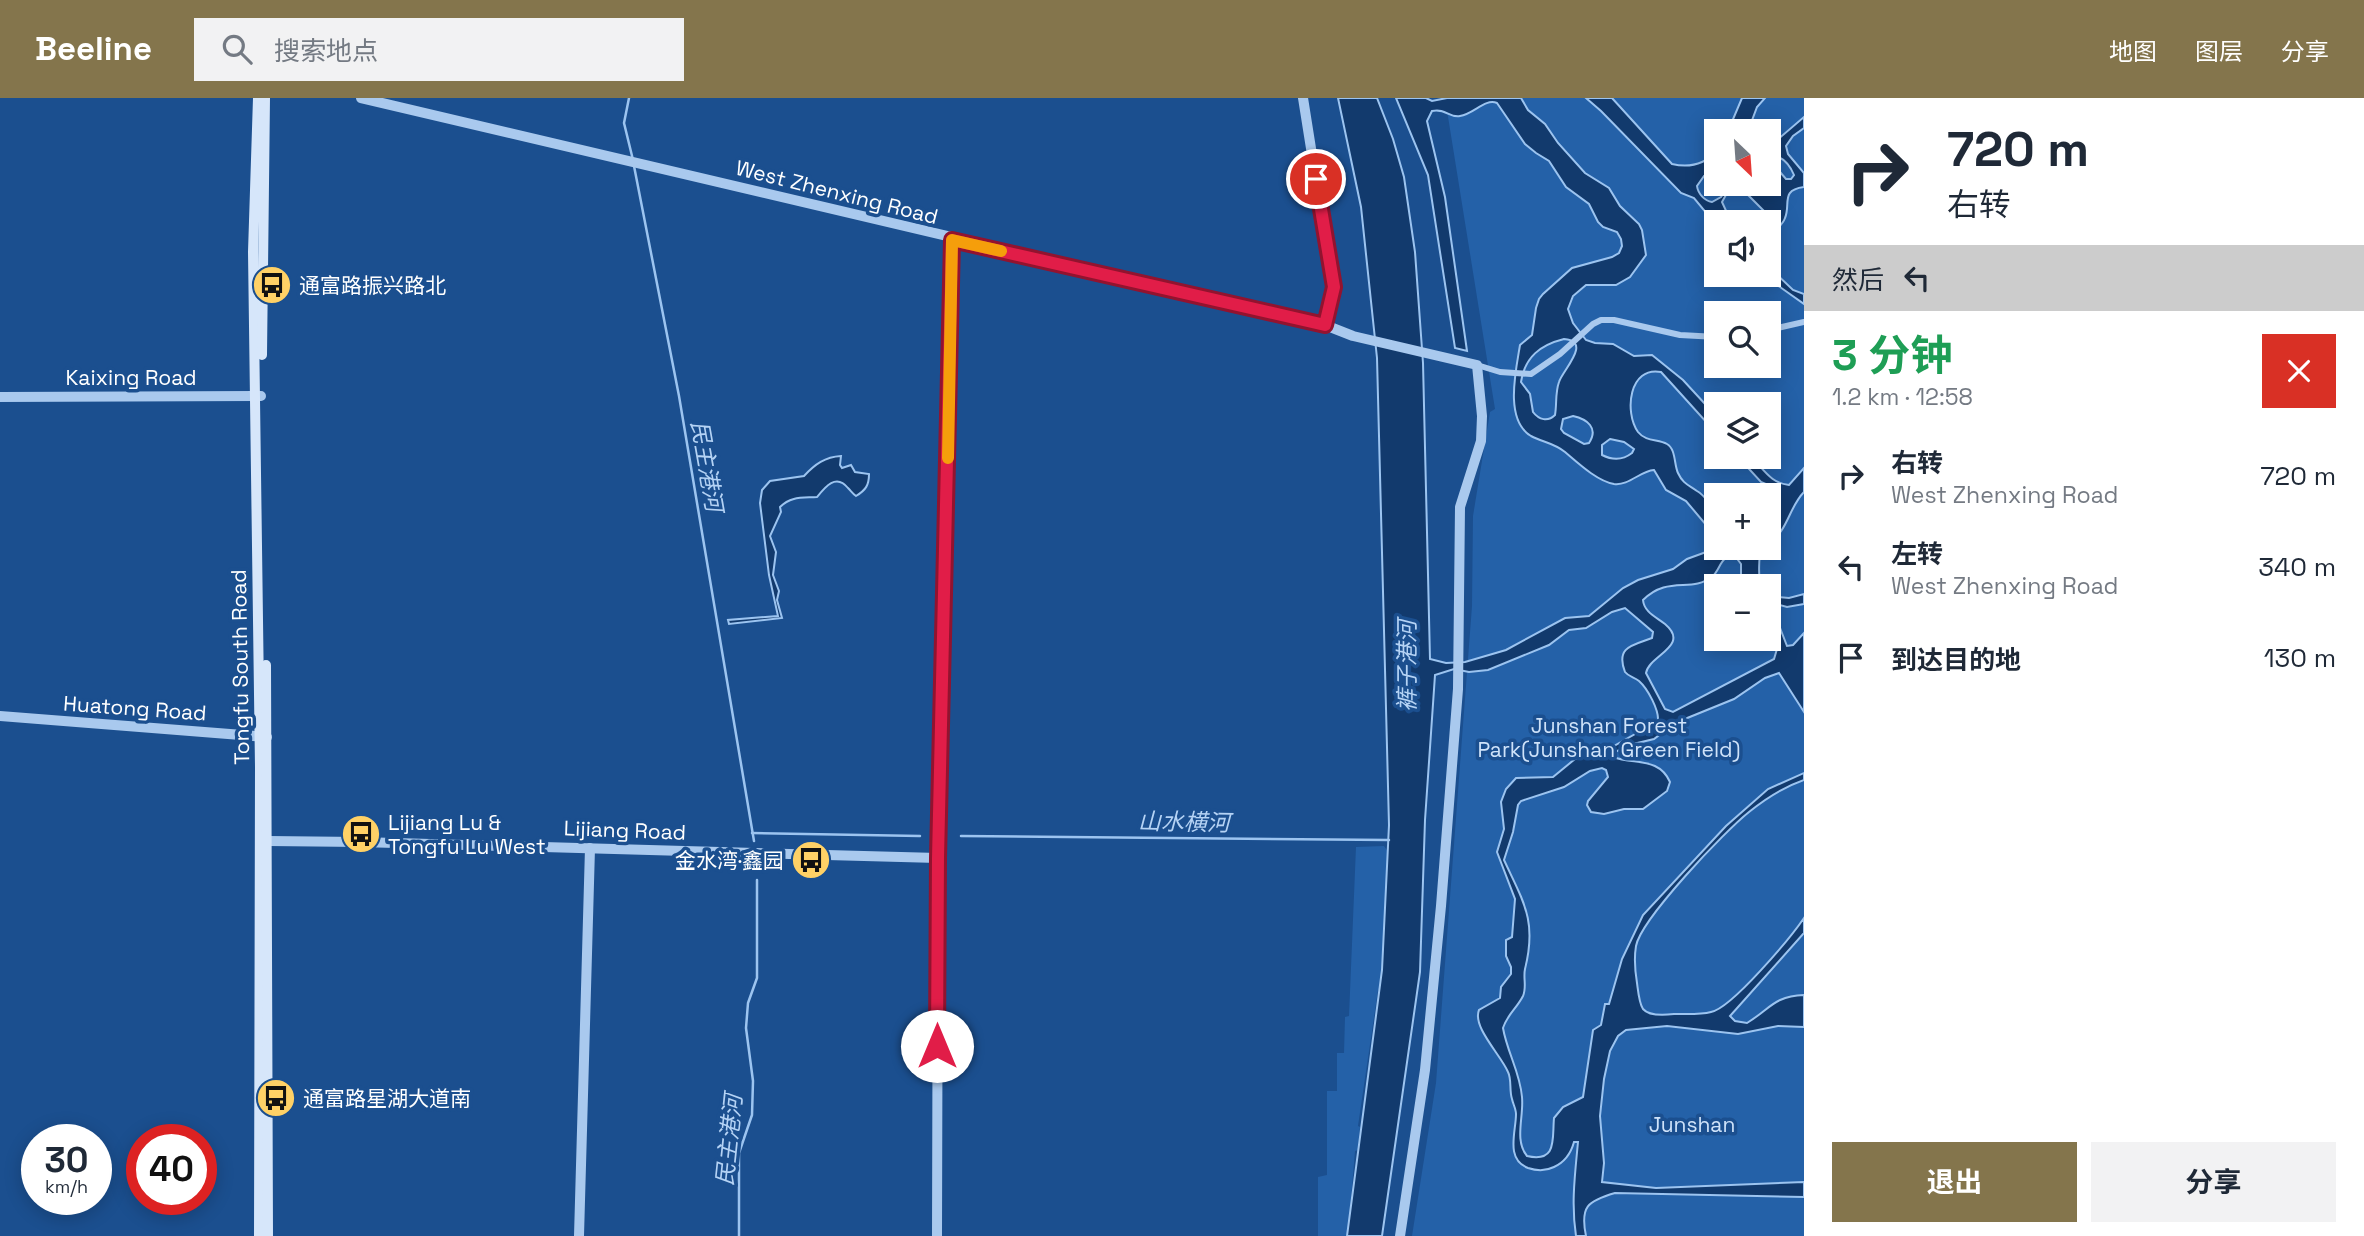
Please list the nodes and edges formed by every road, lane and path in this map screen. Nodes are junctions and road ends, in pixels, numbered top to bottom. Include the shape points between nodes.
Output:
1 (258, 98) edge
2 (265, 98) edge
3 (361, 98) edge
4 (1303, 98) edge
5 (952, 240) junction
6 (1804, 322) edge
7 (1325, 325) junction
8 (1781, 327) edge
9 (1704, 336) edge
10 (1477, 365) junction
11 (258, 396) junction
12 (0, 397) edge
13 (0, 716) edge
14 (264, 737) junction
15 (268, 841) junction
16 (590, 848) junction
17 (938, 858) junction
18 (259, 1236) edge
19 (268, 1236) edge
20 (579, 1236) edge
21 (937, 1236) edge
22 (1400, 1236) edge

1 - 11 main road, Tongfu South Road via 253,252
2 - 11 main road, Tongfu South Road
3 - 5 street, West Zhenxing Road
4 - 7 street via 1334,287
5 - 7 street, West Zhenxing Road
5 - 17 street
6 - 8 street
7 - 10 street, West Zhenxing Road via 1353,336
9 - 10 street via 1598,321 1531,374
10 - 22 street via 1481,441 1460,508 1458,667 1441,906 1425,1070
11 - 12 street, Kaixing Road
11 - 14 main road, Tongfu South Road
13 - 14 street, Huatong Road
14 - 15 main road, Tongfu South Road
14 - 18 main road, Tongfu South Road
15 - 16 street, Lijiang Road
15 - 19 main road, Tongfu South Road
16 - 17 street, Lijiang Road
16 - 20 street
17 - 21 street

